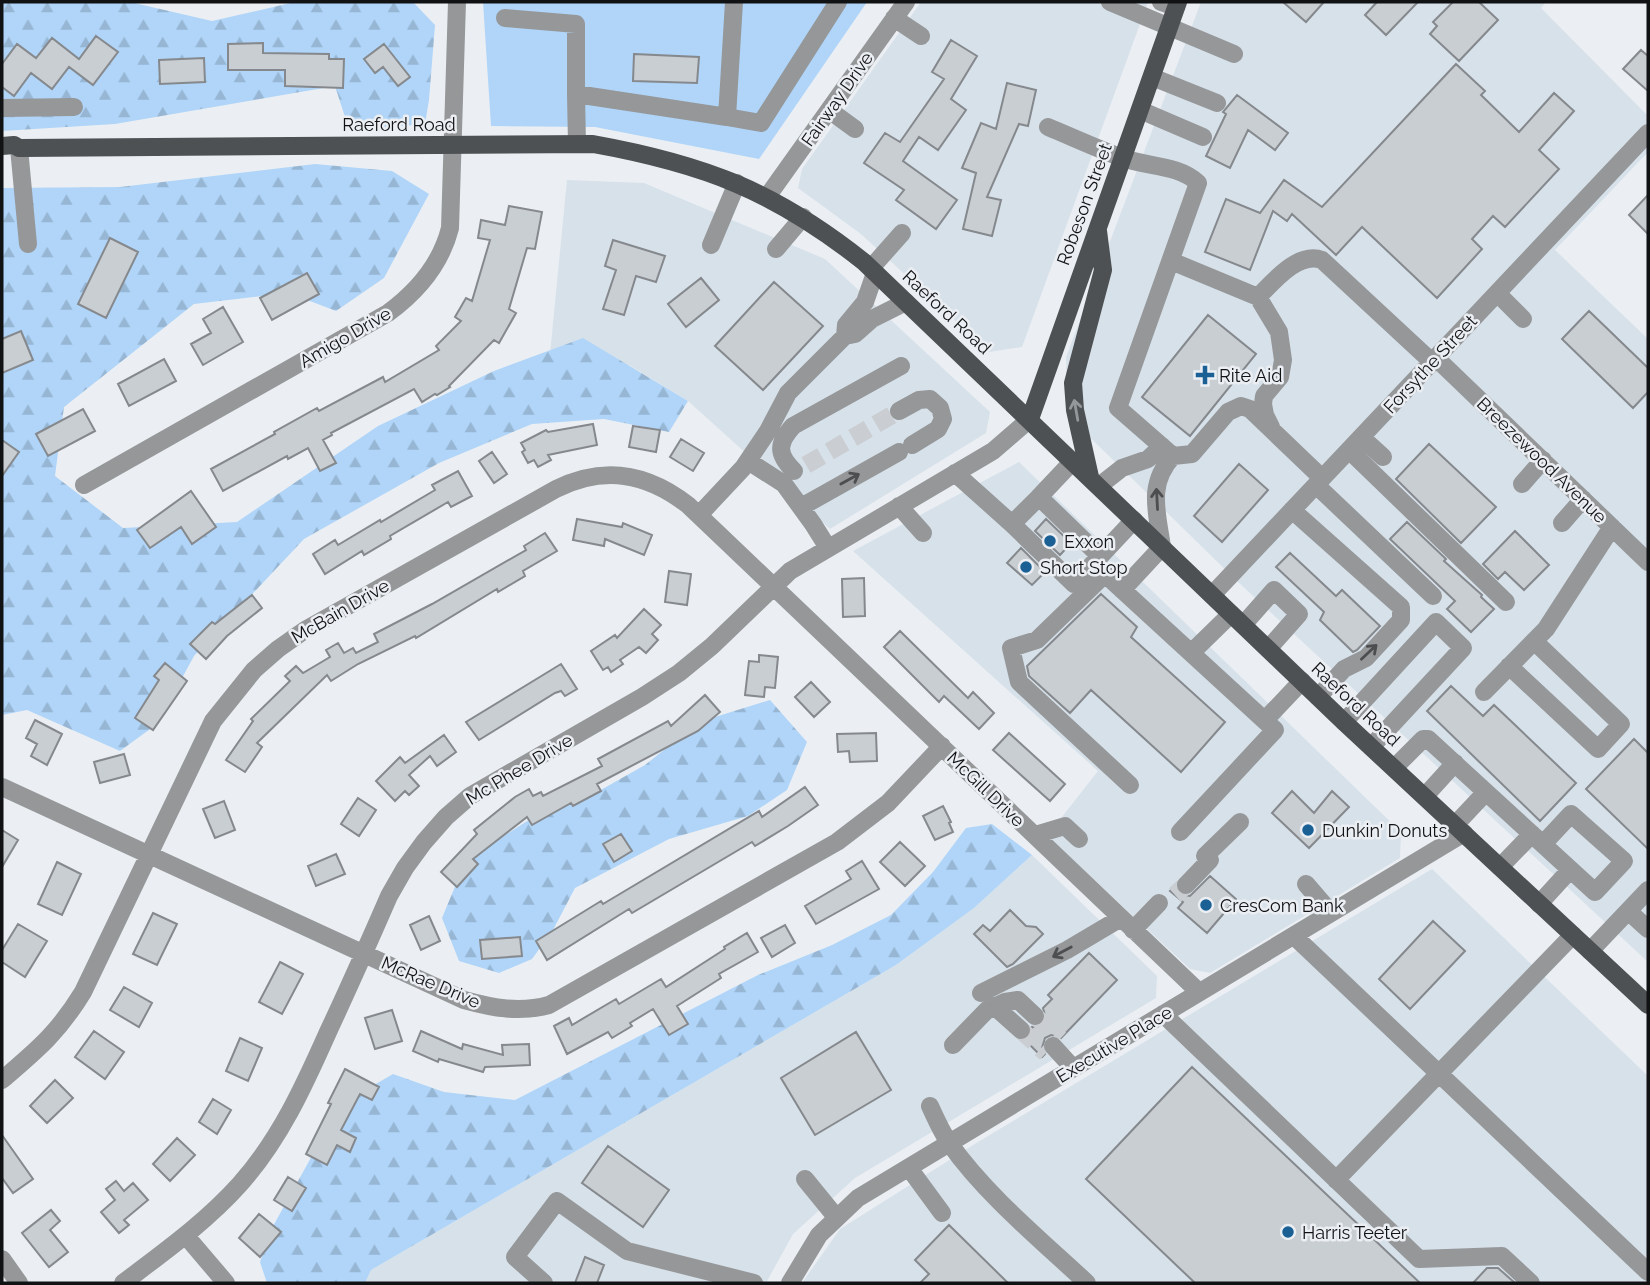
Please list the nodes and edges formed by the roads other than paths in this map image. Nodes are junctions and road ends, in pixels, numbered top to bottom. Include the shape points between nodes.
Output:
1 (457, 2) edge
2 (838, 2) edge
3 (1110, 2) edge
4 (730, 4) edge
5 (1172, 4) edge
6 (899, 7) edge
7 (505, 18) dead end
8 (1169, 27) junction
9 (921, 36) dead end
10 (1234, 54) dead end
11 (1152, 77) junction
12 (576, 94) junction
13 (1217, 103) dead end
14 (74, 107) dead end
15 (2, 108) edge
16 (829, 110) junction
17 (1140, 110) junction
18 (727, 117) junction
19 (1048, 127) dead end
20 (855, 129) dead end
21 (1648, 133) edge
22 (1203, 137) dead end
23 (577, 144) junction
24 (453, 145) junction
25 (11, 147) edge
26 (1123, 158) junction
27 (737, 183) junction
28 (767, 197) junction
29 (803, 217) junction
30 (1098, 227) junction
31 (902, 233) dead end
32 (29, 244) dead end
33 (711, 245) dead end
34 (776, 249) dead end
35 (1171, 261) junction
36 (873, 271) junction
37 (1497, 293) junction
38 (1258, 297) junction
39 (906, 302) junction
40 (1523, 318) dead end
41 (845, 336) junction
42 (1434, 360) junction
43 (901, 366) dead end
44 (899, 411) tunnel mouth
45 (777, 414) junction
46 (1030, 419) junction
47 (793, 426) junction
48 (1271, 427) junction
49 (1355, 444) junction
50 (1168, 451) junction
51 (1383, 457) dead end
52 (1543, 460) junction
53 (748, 461) junction
54 (1073, 461) junction
55 (794, 472) junction
56 (955, 473) junction
57 (1094, 482) junction
58 (1319, 482) junction
59 (1522, 484) dead end
60 (85, 485) dead end
61 (1039, 496) junction
62 (1583, 499) junction
63 (899, 506) junction
64 (801, 507) junction
65 (1293, 510) junction
66 (699, 515) junction
67 (1134, 520) junction
68 (1562, 523) dead end
69 (1012, 524) junction
70 (1612, 527) junction
71 (923, 533) dead end
72 (1162, 547) junction
73 (828, 548) junction
74 (1648, 562) edge
75 (1100, 564) junction
76 (773, 585) junction
77 (1122, 590) junction
78 (1212, 595) junction
79 (1433, 596) dead end
80 (1506, 602) dead end
81 (1237, 619) junction
82 (1534, 641) junction
83 (1268, 649) junction
84 (1191, 653) junction
85 (1509, 666) junction
86 (1302, 681) junction
87 (1484, 692) dead end
88 (1318, 697) junction
89 (1265, 720) junction
90 (1344, 722) junction
91 (942, 746) junction
92 (1371, 747) junction
93 (1455, 763) junction
94 (1394, 768) junction
95 (1130, 785) dead end
96 (2, 787) edge
97 (1486, 792) junction
98 (1424, 796) junction
99 (1240, 822) dead end
100 (1460, 829) junction
101 (1180, 832) dead end
102 (1035, 835) junction
103 (1079, 839) dead end
104 (1537, 839) junction
105 (148, 854) junction
106 (1500, 867) junction
107 (1570, 870) junction
108 (1306, 884) dead end
109 (1648, 890) edge
110 (1539, 904) junction
111 (1628, 911) junction
112 (1331, 914) junction
113 (1127, 924) junction
114 (1648, 929) edge
115 (1573, 935) junction
116 (1294, 936) junction
117 (1590, 951) junction
118 (364, 954) junction
119 (1199, 992) junction
120 (993, 1000) junction
121 (1648, 1005) edge
122 (1163, 1014) junction
123 (1028, 1023) tunnel mouth
124 (953, 1045) dead end
125 (1054, 1047) tunnel mouth
126 (1073, 1069) junction
127 (1438, 1073) junction
128 (2, 1080) edge
129 (930, 1106) dead end
130 (949, 1143) junction
131 (909, 1168) junction
132 (805, 1179) dead end
133 (1336, 1180) junction
134 (942, 1213) dead end
135 (836, 1217) junction
136 (186, 1236) junction
137 (2, 1259) edge
138 (1648, 1272) edge
139 (19, 1283) edge
140 (123, 1283) edge
141 (226, 1283) edge
142 (544, 1283) edge
143 (754, 1283) edge
144 (790, 1283) edge
145 (1087, 1283) edge
146 (1531, 1283) edge

1 - 24 street, Amigo Drive
2 - 18 street via 761,123
3 - 8 street
4 - 18 street
5 - 8 main road, Robeson Street
6 - 9 street
6 - 16 street, Fairway Drive
7 - 12 street via 576,24
8 - 10 street
8 - 11 main road, Robeson Street
11 - 13 street
11 - 17 main road, Robeson Street
12 - 18 street
12 - 23 street
14 - 15 street
16 - 20 street
16 - 28 street, Fairway Drive
17 - 22 street
17 - 26 main road, Robeson Street
19 - 26 street
21 - 37 street, Forsythe Street
23 - 24 main road, Raeford Road
23 - 27 main road, Raeford Road via 636,152
24 - 25 main road, Raeford Road
24 - 60 street, Amigo Drive via 447,238 433,267 405,300
25 - 32 street
26 - 30 main road, Robeson Street
26 - 35 street via 1173,170 1198,183
27 - 28 main road, Raeford Road
27 - 33 street
28 - 29 main road, Raeford Road
29 - 34 street
29 - 36 main road, Raeford Road
30 - 46 main road, Robeson Street
57 -> 30 main road via 1075,410 1073,383 1103,270
31 - 36 street
35 - 38 street
35 - 50 street via 1118,408
36 - 39 main road, Raeford Road
36 - 41 street via 865,302 845,325
37 - 40 street
37 - 42 street, Forsythe Street
38 - 42 street, Breezewood Avenue via 1302,260 1322,260
38 - 48 street via 1279,332 1283,360 1280,377 1264,396
39 - 41 street
39 - 46 main road, Raeford Road
41 - 45 street via 789,393
42 - 49 street, Forsythe Street
42 - 52 street, Breezewood Avenue
43 - 47 street
64 -> 44 street via 938,429 943,419 940,408 930,400 919,400
45 - 47 street
45 - 53 street
46 - 54 main road, Raeford Road
46 - 56 street, Mc Phee Drive via 993,451
47 - 55 street via 783,438 781,452
48 - 50 street via 1241,407 1228,412 1192,454
48 - 58 street
49 - 51 street
49 - 58 street, Forsythe Street
49 - 80 street
50 - 57 street
72 -> 50 street via 1155,491
52 - 59 street
52 - 62 street, Breezewood Avenue
53 - 55 street
53 - 66 street
54 - 57 main road, Raeford Road
54 - 61 street
55 - 64 street
56 - 63 street, Mc Phee Drive
56 - 69 street
57 - 67 main road, Raeford Road
58 - 65 street, Forsythe Street
58 - 79 street
61 - 69 street
61 - 75 street
62 - 68 street
62 - 70 street, Breezewood Avenue
63 - 71 street
63 - 73 street, Mc Phee Drive
64 - 73 street
65 - 78 street, Forsythe Street
88 -> 65 street via 1344,670 1366,658 1401,620 1401,607
66 - 76 street, McBain Drive
66 - 105 street, McBain Drive via 671,492 641,478 588,477 556,489 304,630 254,670 213,721
67 - 72 main road, Raeford Road
67 - 75 street
69 - 75 street via 1074,584
70 - 74 street, Breezewood Avenue
70 - 82 street
72 - 77 street
72 - 78 main road, Raeford Road
73 - 76 street, Mc Phee Drive
75 - 77 street
75 - 95 street via 1037,640 1011,649 1019,682
76 - 91 street, McGill Drive
76 - 118 street, Mc Phee Drive via 679,673 497,779 446,817 405,868
77 - 84 street
78 - 81 main road, Raeford Road
81 - 83 main road, Raeford Road
81 - 83 street via 1274,590 1300,614
81 - 84 street
82 - 85 street
82 - 85 street via 1621,724 1598,749
83 - 86 main road, Raeford Road
84 - 89 street
85 - 87 street
86 - 88 main road, Raeford Road
86 - 89 street
88 - 90 main road, Raeford Road
89 - 101 street via 1275,730
90 - 92 main road, Raeford Road
90 - 92 street via 1436,622 1464,648
91 - 102 street, McGill Drive
91 - 118 street, McRae Drive via 888,803 837,842 549,1005 528,1009 485,1006
92 - 94 main road, Raeford Road
93 - 94 street via 1428,738
93 - 97 street
93 - 98 street
94 - 98 main road, Raeford Road
96 - 105 street, McRae Drive
97 - 100 street, Executive Place
97 - 104 street
98 - 100 main road, Raeford Road
99 - 113 street via 1171,898
100 - 106 main road, Raeford Road
100 - 112 street, Executive Place
102 - 103 street via 1065,826
102 - 113 street, McGill Drive
104 - 106 street
104 - 107 street
104 - 107 street via 1571,814 1623,862 1595,892
105 - 118 street, McRae Drive
105 - 128 street, McBain Drive via 66,1020
106 - 110 main road, Raeford Road
107 - 110 street
108 - 112 street
109 - 111 street
110 - 115 main road, Raeford Road
111 - 114 street
111 - 117 street
112 - 116 street, Executive Place
113 - 119 street, McGill Drive
113 -> 120 street via 1067,950
115 - 117 main road, Raeford Road
115 - 127 street
116 - 119 street, Executive Place
116 - 127 street
117 - 121 main road, Raeford Road
118 - 136 street, Mc Phee Drive via 286,1120 242,1182
119 - 122 street, Executive Place
120 - 123 street
120 - 124 street
122 - 126 street, Executive Place
122 - 133 street
125 - 126 street
126 - 130 street, Executive Place
127 - 133 street
127 - 138 street
129 - 130 street
130 - 131 street, Executive Place
130 - 145 street via 1016,1216
131 - 134 street
131 - 135 street, Executive Place via 858,1198
132 - 135 street
133 - 146 street via 1419,1259 1502,1256
135 - 144 street, Executive Place via 819,1235
136 - 140 street, Mc Phee Drive
136 - 141 street
137 - 139 street
142 - 143 street via 515,1257 557,1201 627,1251

